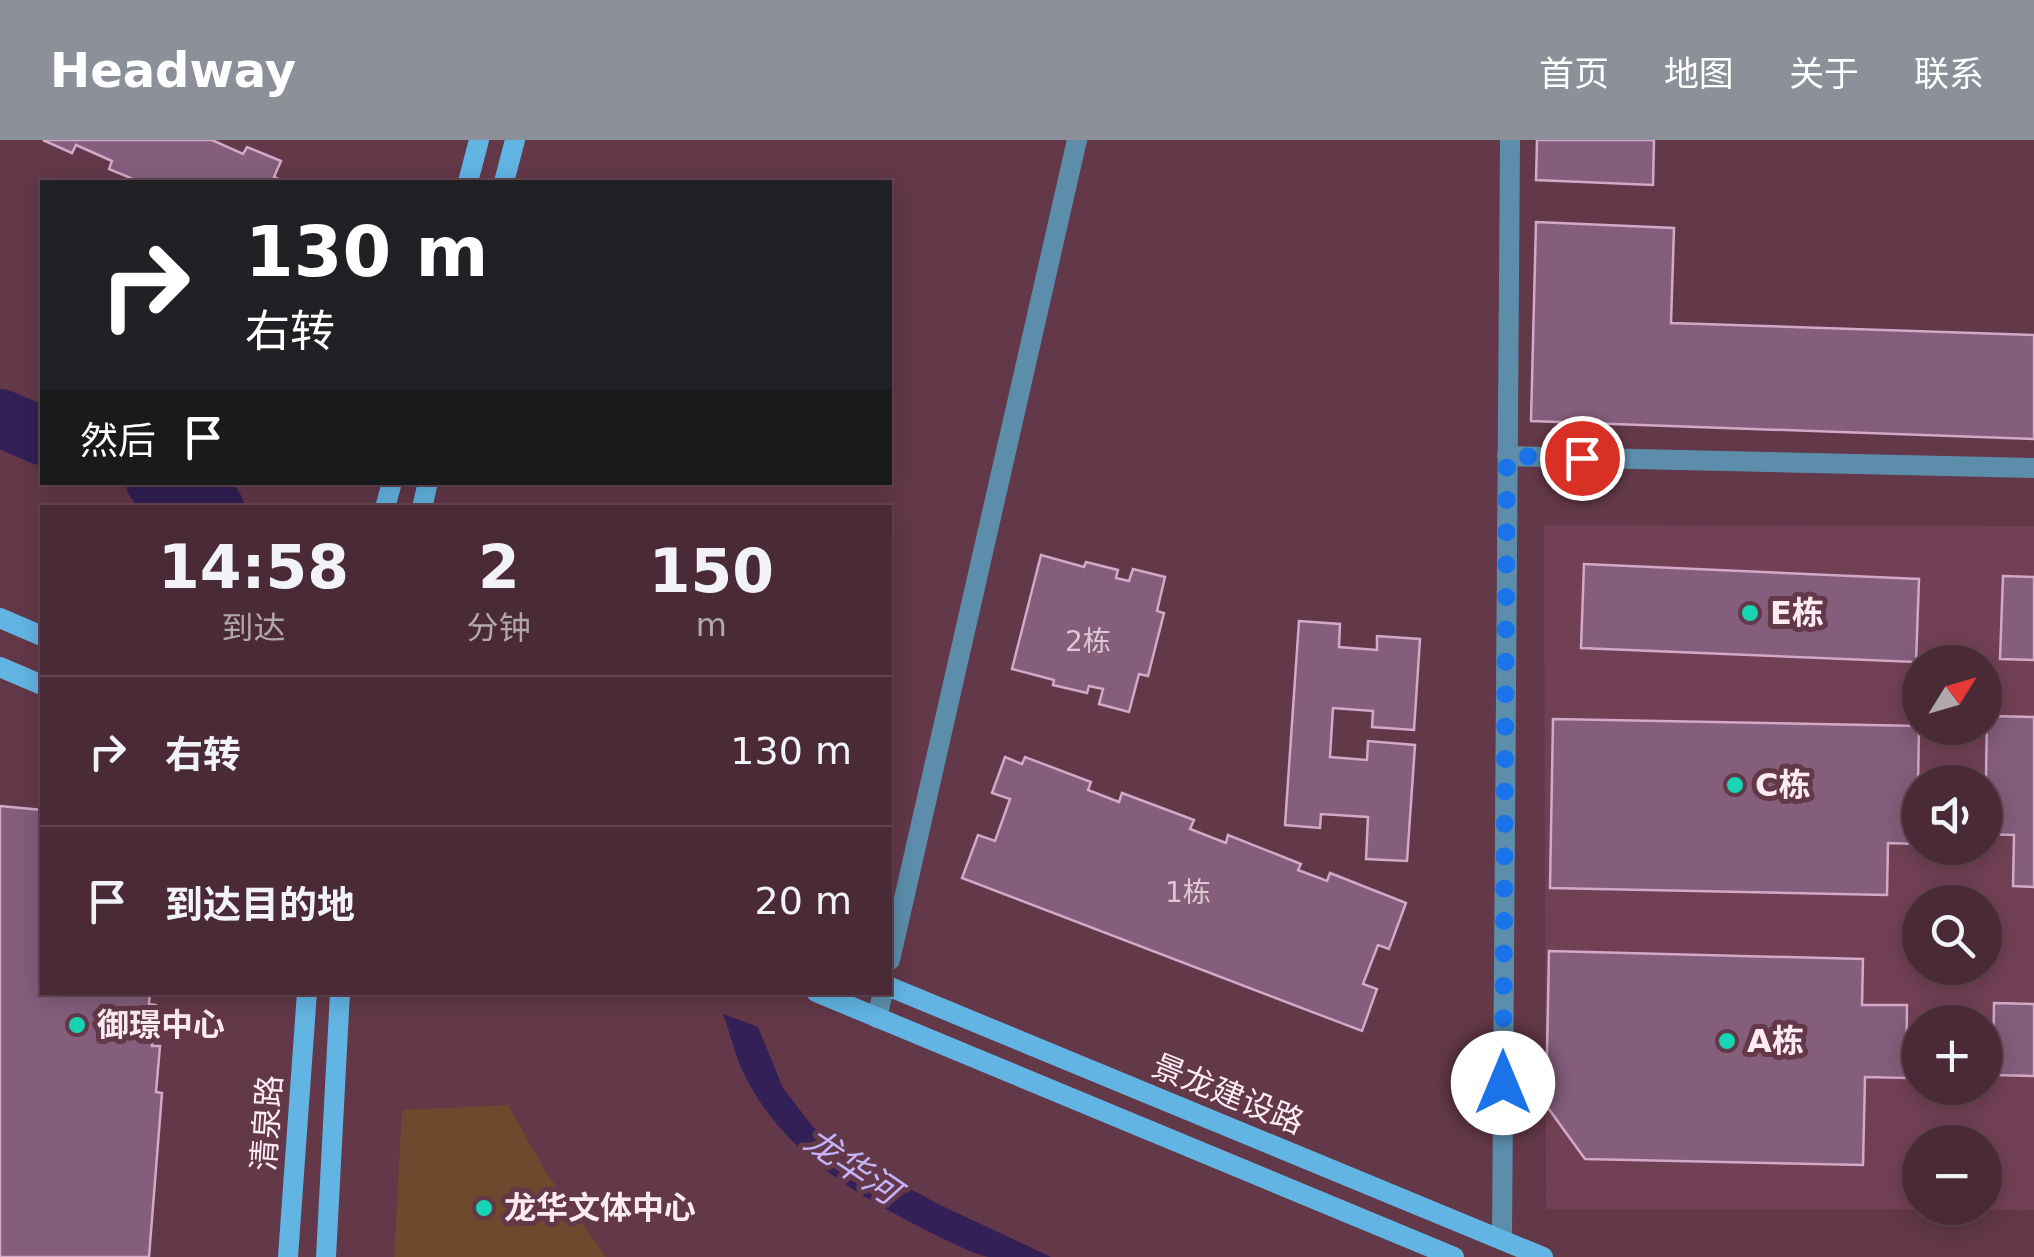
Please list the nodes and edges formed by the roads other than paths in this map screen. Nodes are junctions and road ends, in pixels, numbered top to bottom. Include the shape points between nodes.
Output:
1 (479, 140) edge
2 (515, 140) edge
3 (1078, 140) edge
4 (1510, 140) edge
5 (469, 180) edge
6 (505, 180) edge
7 (1507, 456) junction
8 (2034, 468) edge
9 (0, 618) edge
10 (40, 635) edge
11 (0, 667) edge
12 (40, 683) edge
13 (892, 951) edge
14 (892, 988) edge
15 (307, 995) edge
16 (340, 995) edge
17 (823, 995) edge
18 (882, 995) edge
19 (878, 1018) junction
20 (1502, 1240) junction
21 (288, 1257) edge
22 (326, 1257) edge
23 (1454, 1257) edge
24 (1543, 1257) edge

1 - 5 main road
2 - 6 main road
3 - 13 street
4 - 7 street
7 - 8 street
7 - 20 street
9 - 10 main road
11 - 12 main road
14 - 20 main road, 景龙建设路
15 - 21 main road, 清泉路
16 - 22 main road, 清泉路
17 - 19 main road, 景龙建设路
18 - 19 street
19 - 23 main road, 景龙建设路
20 - 24 main road, 景龙建设路

